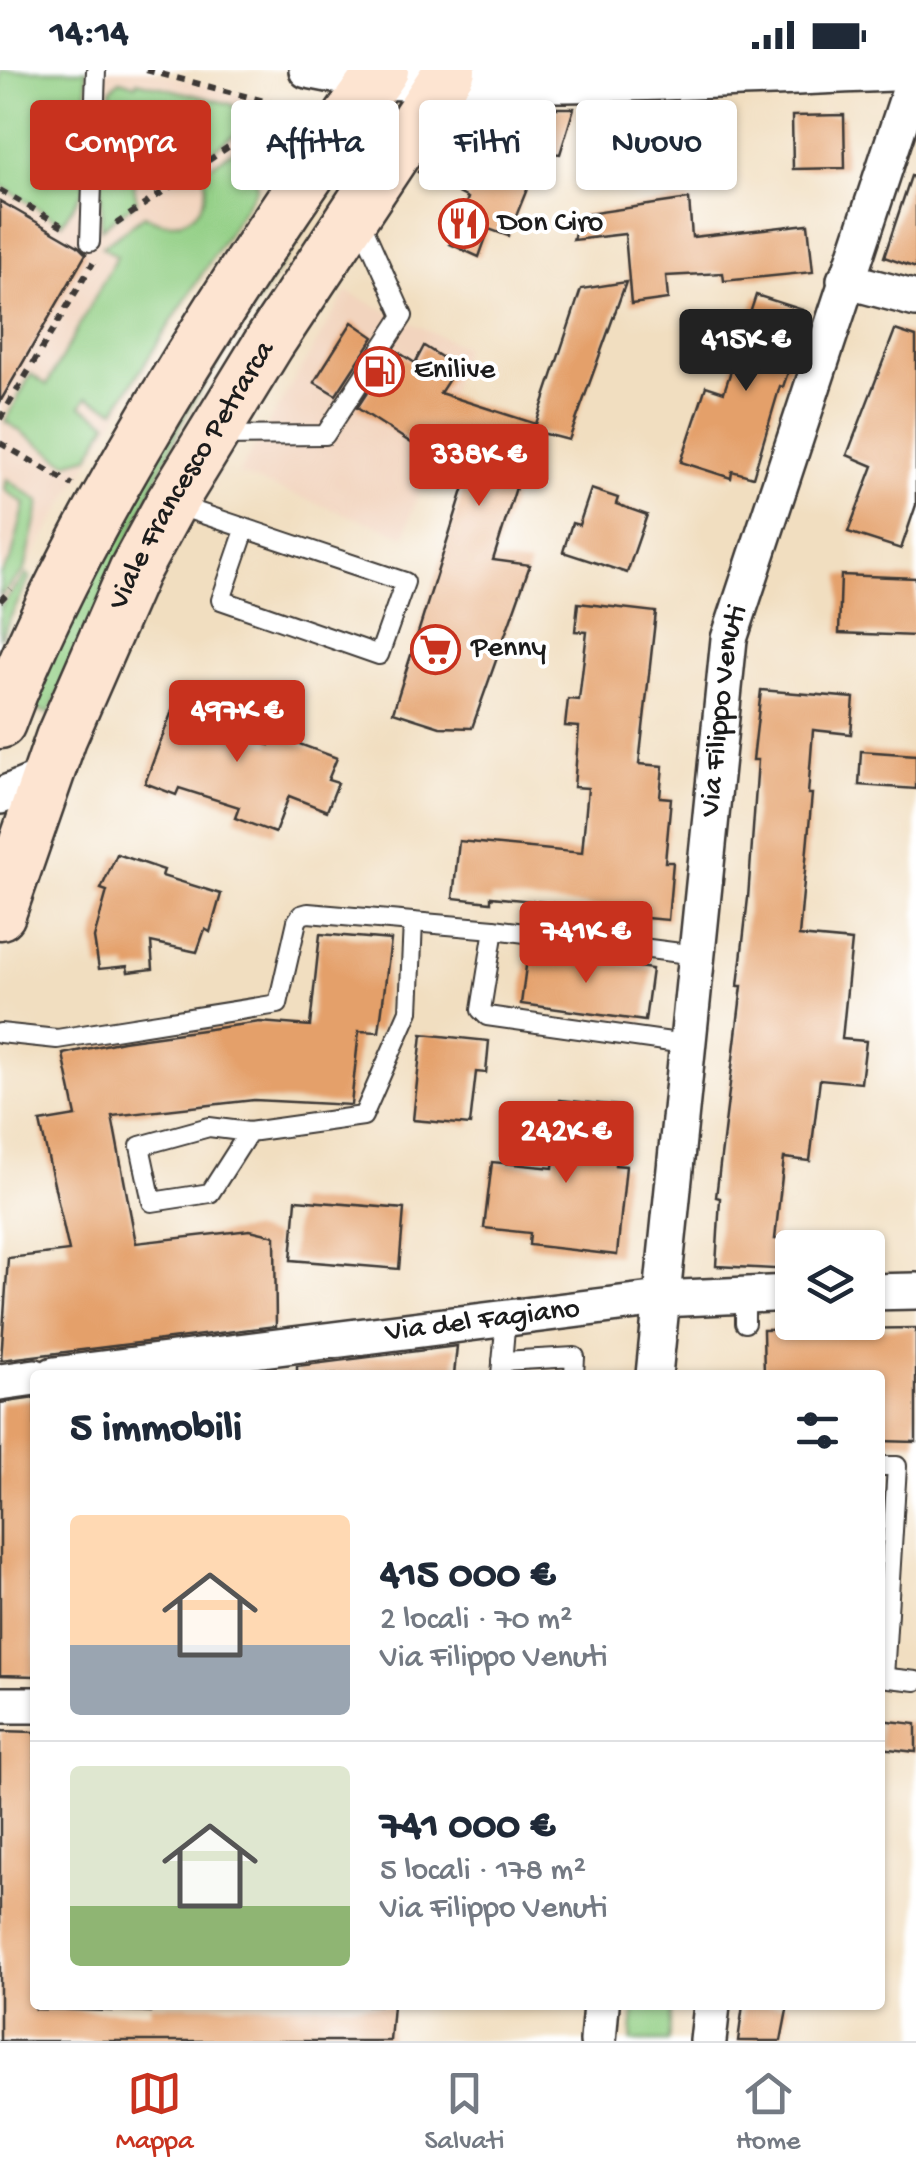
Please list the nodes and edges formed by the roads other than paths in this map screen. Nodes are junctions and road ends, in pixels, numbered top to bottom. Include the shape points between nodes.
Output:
1 (96, 70) edge
2 (916, 73) edge
3 (378, 76) edge
4 (446, 77) edge
5 (583, 77) edge
6 (303, 86) edge
7 (356, 211) junction
8 (90, 242) road end
9 (846, 280) junction
10 (916, 299) edge
11 (210, 436) junction
12 (170, 503) junction
13 (245, 530) junction
14 (0, 723) edge
15 (46, 777) junction
16 (0, 796) edge
17 (4, 882) edge
18 (412, 922) junction
19 (494, 929) junction
20 (696, 955) junction
21 (0, 1033) edge
22 (685, 1044) junction
23 (250, 1132) junction
24 (916, 1291) edge
25 (885, 1292) edge
26 (775, 1298) edge
27 (660, 1299) junction
28 (506, 1318) junction
29 (502, 1368) edge
30 (94, 1370) edge
31 (575, 1370) edge
32 (654, 1370) edge
33 (30, 1378) edge
34 (0, 1382) edge
35 (885, 1466) edge
36 (885, 1632) edge
37 (885, 1677) edge
38 (916, 1681) edge
39 (0, 1705) edge
40 (30, 1705) edge
41 (601, 2010) edge
42 (711, 2010) edge
43 (598, 2041) edge
44 (708, 2041) edge

1 - 8 lane
2 - 5 street
2 - 9 street, Via Filippo Venuti
3 - 4 street
3 - 6 street
3 - 14 main road, Viale Francesco Petrarca via 167,394 76,556
4 - 5 street
4 - 7 main road, Viale Francesco Petrarca
7 - 11 main road, Viale Francesco Petrarca
7 - 11 lane via 403,316 325,435
9 - 10 street
9 - 20 street, Via Filippo Venuti via 729,638
11 - 12 main road, Viale Francesco Petrarca
12 - 13 lane
12 - 15 main road, Viale Francesco Petrarca
13 - 13 lane via 405,582 378,656 221,600
15 - 16 street
15 - 17 main road, Viale Francesco Petrarca
18 - 19 lane
18 - 21 lane via 301,915 278,1004 57,1039
18 - 23 lane via 409,1010 363,1116
19 - 20 lane
19 - 22 lane via 481,1010 487,1016
20 - 22 street, Via Filippo Venuti
22 - 27 street, Via Filippo Venuti
23 - 23 lane via 210,1193 152,1202 140,1146 209,1126
24 - 25 street
26 - 27 street, Via del Fagiano via 745,1308
27 - 28 street, Via del Fagiano
27 - 32 street, Via Filippo Venuti
28 - 29 lane
28 - 30 street, Via del Fagiano
29 - 31 lane via 576,1357
33 - 34 street
35 - 36 lane via 896,1466
37 - 38 lane
39 - 40 street
41 - 43 street
42 - 44 street

